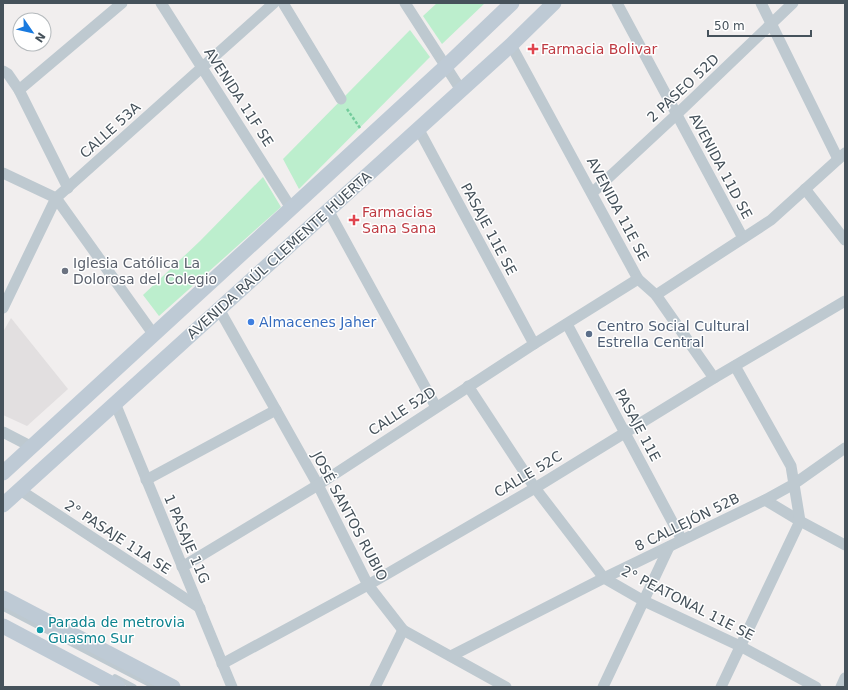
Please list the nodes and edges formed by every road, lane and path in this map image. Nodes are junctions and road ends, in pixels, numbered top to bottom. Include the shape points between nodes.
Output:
1 (122, 3) edge
2 (161, 3) edge
3 (274, 3) edge
4 (283, 3) edge
5 (405, 3) edge
6 (512, 3) edge
7 (520, 3) edge
8 (554, 3) edge
9 (617, 3) edge
10 (761, 3) edge
11 (793, 3) edge
12 (772, 24) junction
13 (511, 44) junction
14 (202, 68) junction
15 (446, 69) junction
16 (5, 76) edge
17 (19, 90) junction
18 (460, 90) junction
19 (341, 99) joint
20 (676, 115) junction
21 (418, 128) junction
22 (366, 139) junction
23 (842, 156) edge
24 (3, 173) edge
25 (68, 188) junction
26 (805, 189) junction
27 (592, 193) junction
28 (56, 198) junction
29 (291, 208) junction
30 (328, 210) junction
31 (743, 238) junction
32 (845, 240) edge
33 (638, 279) junction
34 (656, 295) junction
35 (845, 301) edge
36 (3, 308) edge
37 (219, 309) junction
38 (567, 324) junction
39 (154, 335) junction
40 (534, 344) junction
41 (735, 366) junction
42 (714, 378) junction
43 (468, 386) junction
44 (115, 403) junction
45 (436, 407) junction
46 (276, 410) junction
47 (3, 432) edge
48 (624, 432) junction
49 (32, 447) junction
50 (845, 448) edge
51 (3, 473) edge
52 (3, 480) edge
53 (146, 480) junction
54 (318, 484) junction
55 (794, 484) junction
56 (535, 488) junction
57 (20, 490) junction
58 (766, 500) junction
59 (3, 505) edge
60 (800, 521) junction
61 (682, 540) junction
62 (845, 545) edge
63 (669, 547) junction
64 (182, 567) junction
65 (604, 578) junction
66 (368, 585) junction
67 (3, 598) edge
68 (644, 602) junction
69 (3, 608) edge
70 (200, 608) junction
71 (3, 626) edge
72 (403, 630) junction
73 (740, 646) junction
74 (450, 656) junction
75 (222, 664) junction
76 (107, 673) dead end
77 (845, 678) edge
78 (490, 683) edge
79 (118, 687) edge
80 (134, 687) edge
81 (155, 687) edge
82 (173, 687) edge
83 (232, 687) edge
84 (375, 687) edge
85 (506, 687) edge
86 (603, 687) edge
87 (721, 687) edge
88 (816, 687) edge
89 (841, 687) edge

1 - 17 street
2 - 14 street, AVENIDA 11F SE
3 - 14 street, CALLE 53A
4 - 19 street
5 - 15 street
6 - 15 main road, AVENIDA RAÚL CLEMENTE HUERTA
7 - 15 lane
8 - 13 main road, AVENIDA RAÚL CLEMENTE HUERTA
9 - 20 street, AVENIDA 11D SE
10 - 12 street
11 - 12 street, 2 PASEO 52D
12 - 20 street, 2 PASEO 52D
12 - 23 street
13 - 18 main road, AVENIDA RAÚL CLEMENTE HUERTA
13 - 27 street, AVENIDA 11E SE
14 - 25 street, CALLE 53A
14 - 29 street, AVENIDA 11F SE
15 - 18 street
15 - 22 main road, AVENIDA RAÚL CLEMENTE HUERTA
15 - 52 lane
16 - 17 street
17 - 25 street
18 - 21 main road, AVENIDA RAÚL CLEMENTE HUERTA
19 - 22 path
20 - 27 street, 2 PASEO 52D
20 - 31 street, AVENIDA 11D SE
21 - 30 main road, AVENIDA RAÚL CLEMENTE HUERTA
21 - 40 street, PASAJE 11E SE
22 - 29 main road, AVENIDA RAÚL CLEMENTE HUERTA
23 - 26 street
24 - 28 street
25 - 28 street, CALLE 53A
26 - 31 street via 771,220
26 - 32 street
27 - 33 street, AVENIDA 11E SE
28 - 36 street, CALLE 53A
28 - 39 street
29 - 39 main road, AVENIDA RAÚL CLEMENTE HUERTA
30 - 37 main road, AVENIDA RAÚL CLEMENTE HUERTA
30 - 45 street
31 - 34 street
33 - 34 street, AVENIDA 11E SE
33 - 38 street, CALLE 52D
34 - 42 street, AVENIDA 11E SE
35 - 41 street, CALLE 52C
37 - 44 main road, AVENIDA RAÚL CLEMENTE HUERTA
37 - 46 street, JOSÉ SANTOS RUBIO
38 - 40 street, CALLE 52D
38 - 48 street, PASAJE 11E
39 - 49 main road, AVENIDA RAÚL CLEMENTE HUERTA
40 - 43 street, CALLE 52D
41 - 42 street, CALLE 52C
41 - 55 street via 791,466
42 - 48 street, CALLE 52C
43 - 45 street, CALLE 52D
43 - 56 street, 2° PEATONAL 11E SE
44 - 53 street, 1 PASAJE 11G
44 - 57 main road, AVENIDA RAÚL CLEMENTE HUERTA
45 - 54 street, CALLE 52D
46 - 53 street
46 - 54 street, JOSÉ SANTOS RUBIO
47 - 49 street
48 - 56 street, CALLE 52C
48 - 61 street, PASAJE 11E
49 - 51 main road, AVENIDA RAÚL CLEMENTE HUERTA
50 - 55 street, 8 CALLEJÓN 52B
53 - 64 street, 1 PASAJE 11G
54 - 64 street, CALLE 52D
54 - 66 street, JOSÉ SANTOS RUBIO
55 - 58 street, 8 CALLEJÓN 52B
55 - 60 street
56 - 65 street, 2° PEATONAL 11E SE
56 - 66 street, CALLE 52C
57 - 59 main road, AVENIDA RAÚL CLEMENTE HUERTA
57 - 70 street, 2° PASAJE 11A SE
58 - 60 street
58 - 61 street, 8 CALLEJÓN 52B
60 - 62 street
60 - 73 street
61 - 63 street, 8 CALLEJÓN 52B
63 - 65 street, 8 CALLEJÓN 52B
63 - 68 street
64 - 70 street, 1 PASAJE 11G
65 - 68 street, 2° PEATONAL 11E SE
65 - 74 street, 8 CALLEJÓN 52B
66 - 72 street, JOSÉ SANTOS RUBIO
66 - 75 street, CALLE 52C
67 - 82 main road
68 - 73 street, 2° PEATONAL 11E SE
68 - 86 street
69 - 81 lane
70 - 75 street, 1 PASAJE 11G
71 - 79 main road
72 - 74 street, JOSÉ SANTOS RUBIO
72 - 84 street
73 - 87 street
73 - 88 street, 2° PEATONAL 11E SE
74 - 78 street, JOSÉ SANTOS RUBIO
75 - 83 street, 1 PASAJE 11G
76 - 80 lane
77 - 89 street
78 - 85 street, JOSÉ SANTOS RUBIO

